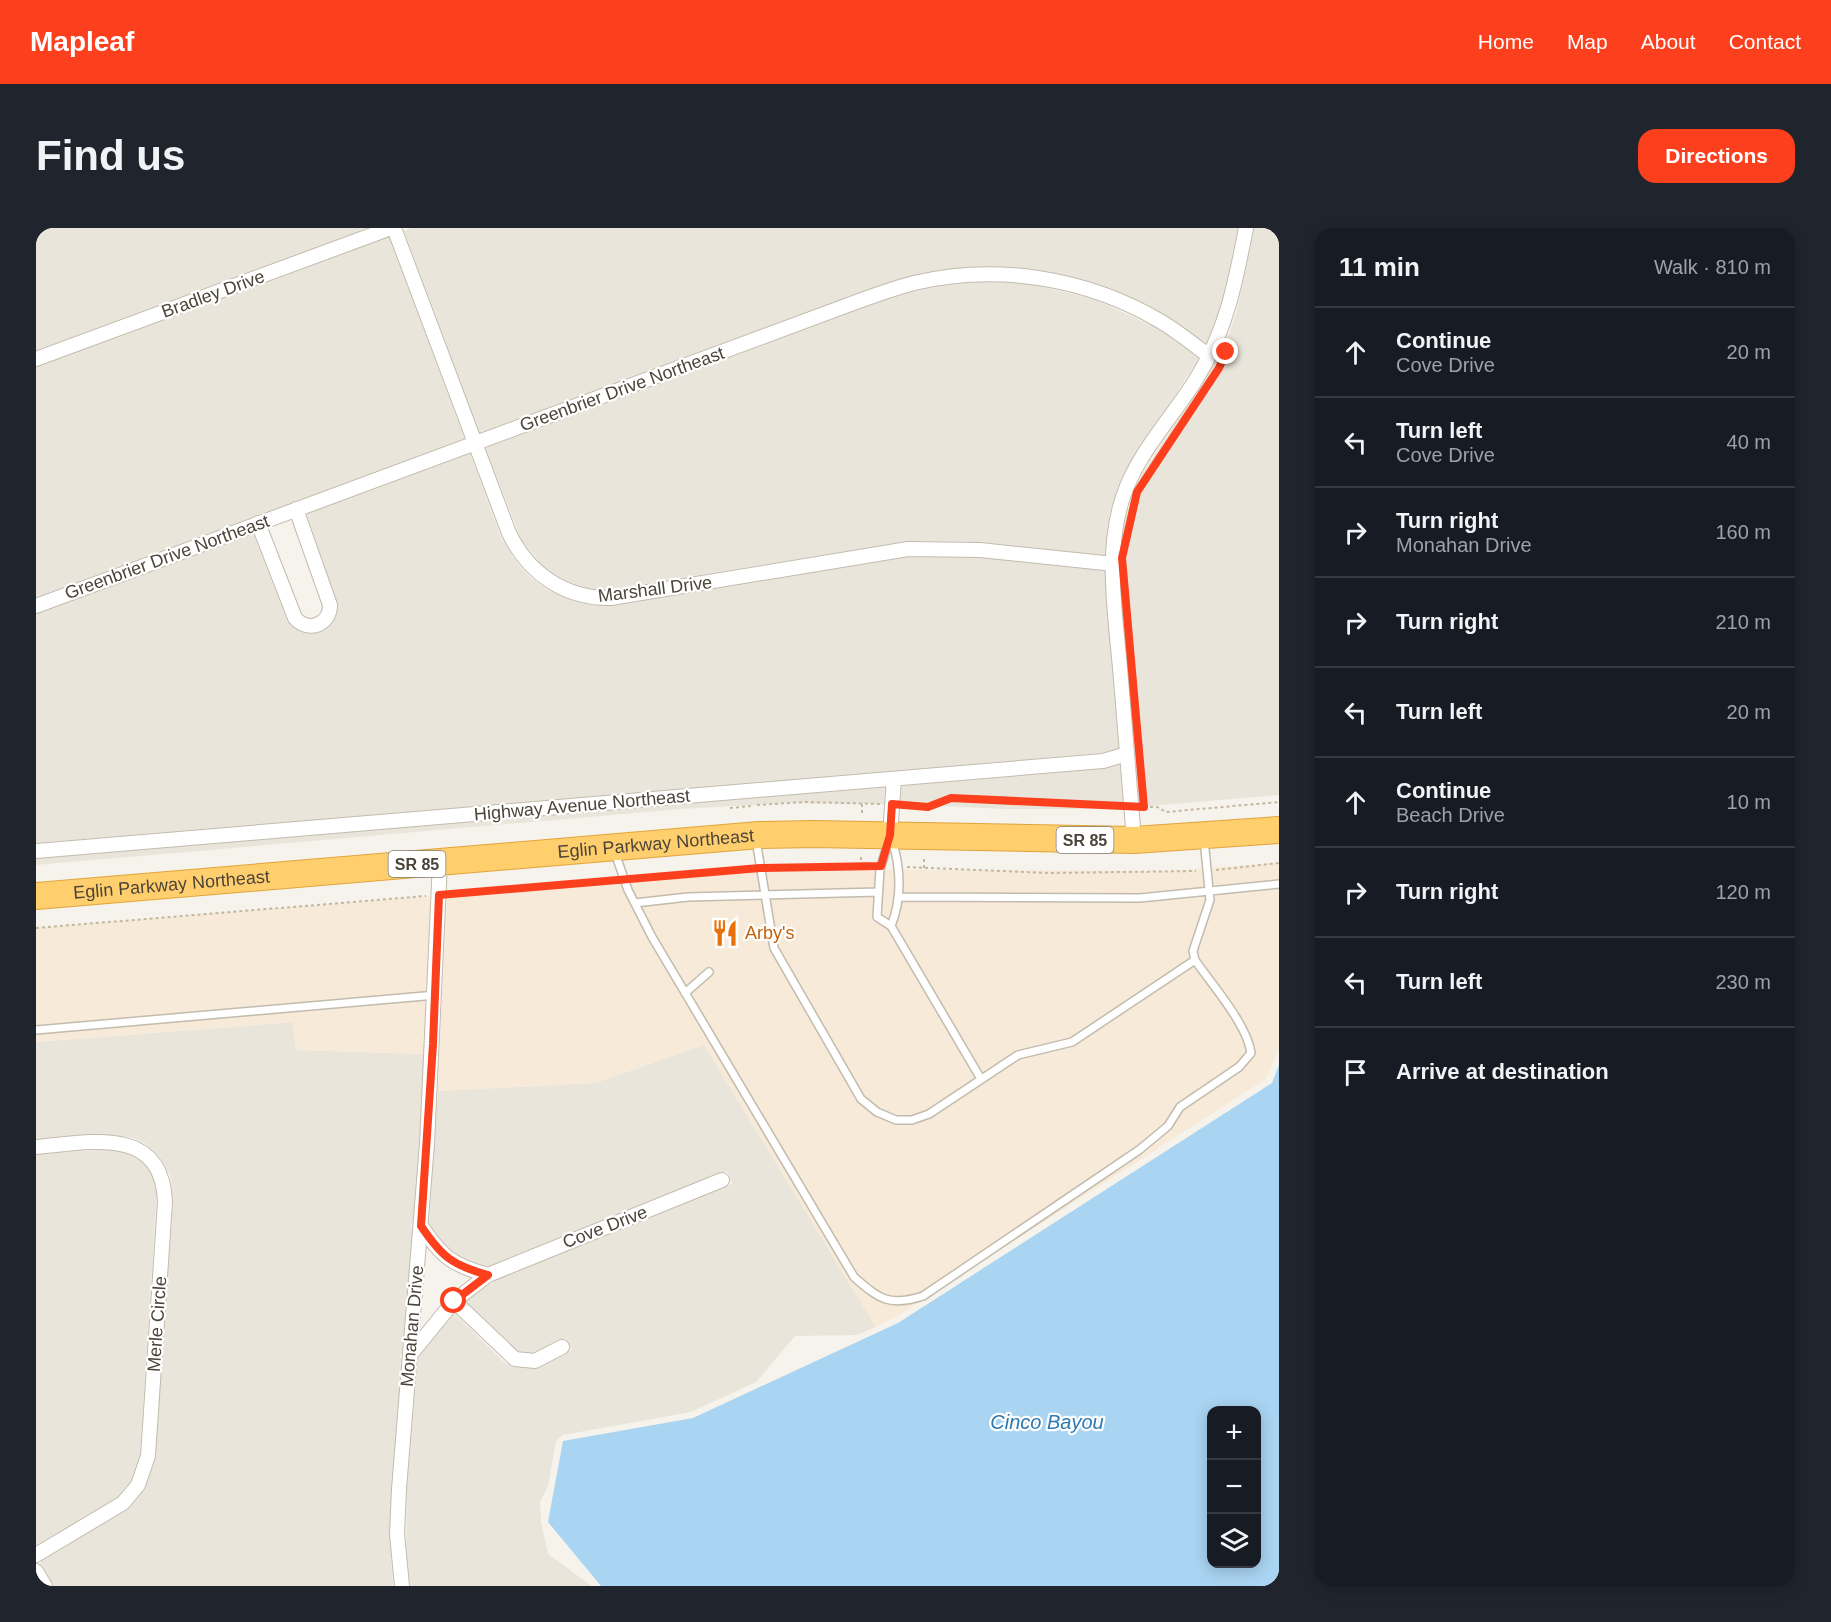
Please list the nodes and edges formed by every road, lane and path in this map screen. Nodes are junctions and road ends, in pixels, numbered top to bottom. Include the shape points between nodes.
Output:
1 (393, 228) edge
2 (1246, 228) edge
3 (1209, 356) junction
4 (36, 359) edge
5 (475, 443) junction
6 (296, 509) junction
7 (258, 523) junction
8 (1114, 564) junction
9 (36, 606) edge
10 (1127, 754) junction
11 (894, 779) junction
12 (1279, 802) edge
13 (892, 804) junction
14 (1132, 807) junction
15 (726, 808) dead end
16 (1279, 830) edge
17 (890, 835) junction
18 (755, 836) junction
19 (1203, 836) junction
20 (1134, 840) junction
21 (613, 847) junction
22 (36, 850) edge
23 (440, 862) junction
24 (1279, 863) edge
25 (881, 866) junction
26 (898, 867) junction
27 (760, 868) junction
28 (1208, 870) junction
29 (623, 878) junction
30 (1279, 884) edge
31 (878, 892) junction
32 (1209, 892) junction
33 (439, 895) junction
34 (36, 896) edge
35 (765, 896) junction
36 (899, 897) junction
37 (635, 903) junction
38 (891, 926) junction
39 (36, 928) edge
40 (1195, 960) junction
41 (709, 972) dead end
42 (685, 993) junction
43 (436, 995) junction
44 (36, 1030) edge
45 (981, 1079) junction
46 (36, 1147) edge
47 (722, 1180) dead end
48 (421, 1226) junction
49 (488, 1275) junction
50 (454, 1301) junction
51 (562, 1347) dead end
52 (410, 1355) junction
53 (36, 1555) edge
54 (36, 1571) edge
55 (45, 1586) edge
56 (402, 1586) edge

1 - 4 street, Bradley Drive
1 - 5 street, Marshall Drive
2 - 3 street via 1229,311
3 - 5 street, Greenbrier Drive Northeast via 1162,322 1098,292 1032,276 943,277 832,310
3 - 8 street via 1146,453 1124,495 1113,540
5 - 6 street, Greenbrier Drive Northeast
5 - 8 street, Marshall Drive via 509,533 524,558 555,585 579,595 610,598 908,549 980,550
6 - 7 street, Greenbrier Drive Northeast
6 - 7 street via 330,605 326,619 318,625 308,626 295,618
7 - 9 street, Greenbrier Drive Northeast
8 - 10 street
10 - 11 street, Highway Avenue Northeast via 1103,760
10 - 14 street
11 - 13 street
11 - 22 street, Highway Avenue Northeast
12 - 14 path via 1166,812 1157,807
13 - 14 path via 928,807 951,798
13 - 15 path via 806,802
13 - 17 street
14 - 20 street
16 - 19 highway, Eglin Parkway Northeast / SR 85
17 - 18 highway, Eglin Parkway Northeast / SR 85
17 - 20 highway, Eglin Parkway Northeast / SR 85
17 - 25 lane
17 - 26 lane
18 - 21 highway, Eglin Parkway Northeast / SR 85
18 - 27 lane
19 - 20 highway, Eglin Parkway Northeast / SR 85
19 - 28 lane
21 - 23 highway, Eglin Parkway Northeast / SR 85
21 - 29 lane
23 - 33 street, Monahan Drive
23 - 34 highway, Eglin Parkway Northeast / SR 85
24 - 28 path
25 - 27 path
25 - 31 lane
26 - 28 path via 1049,873
26 - 36 lane
27 - 29 path
27 - 35 lane
28 - 32 lane
29 - 33 path
29 - 37 lane
30 - 32 lane
31 - 35 lane
31 - 38 lane via 877,917
32 - 36 lane via 1140,898
32 - 40 lane via 1210,900 1193,951
33 - 39 path
33 - 43 street, Monahan Drive
35 - 37 lane via 687,897
35 - 45 lane via 774,948 861,1099 896,1120 912,1120 929,1114
36 - 38 lane
37 - 42 lane
38 - 45 lane
40 - 42 lane via 1249,1043 1251,1053 1239,1067 1180,1107 1168,1126 1139,1150 923,1296 892,1302 876,1297 854,1277
40 - 45 lane via 1072,1042 1018,1055
41 - 42 lane
43 - 44 lane
43 - 48 street, Monahan Drive
46 - 53 street, Merle Circle via 100,1142 126,1144 141,1150 160,1171 165,1202 148,1456 138,1485 123,1503
47 - 49 street, Cove Drive
48 - 49 street via 449,1260
48 - 52 street, Monahan Drive
49 - 50 street, Cove Drive
50 - 51 street via 515,1359 535,1361
50 - 52 street, Cove Drive
52 - 56 street, Monahan Drive via 397,1534
54 - 55 street

